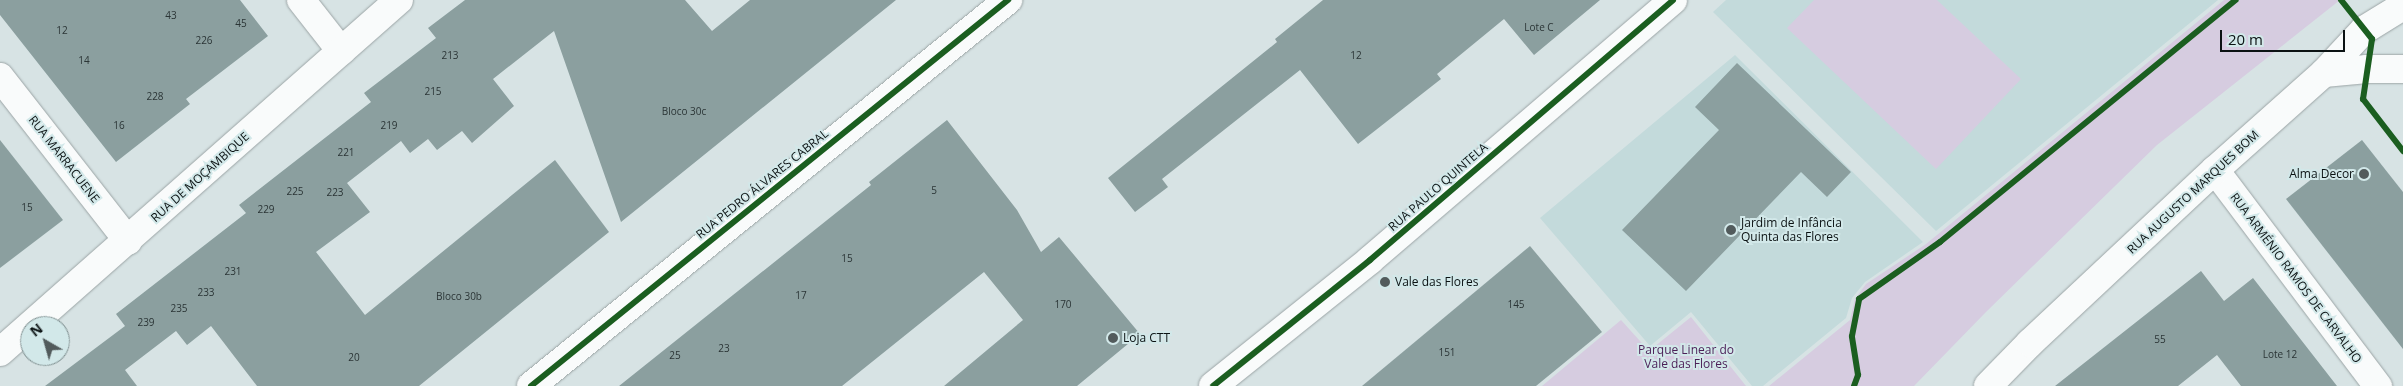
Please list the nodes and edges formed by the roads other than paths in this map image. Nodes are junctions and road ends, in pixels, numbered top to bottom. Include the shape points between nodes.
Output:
1 (301, 0) edge
2 (399, 0) edge
3 (1008, 0) edge
4 (1672, 0) edge
5 (2403, 6) edge
6 (341, 51) junction
7 (2403, 68) edge
8 (2324, 73) junction
9 (0, 77) edge
10 (2215, 170) junction
11 (128, 241) junction
12 (0, 352) edge
13 (531, 386) edge
14 (1213, 386) edge
15 (1988, 386) edge
16 (2378, 386) edge

1 - 6 street
2 - 6 street, RUA DE MOÇAMBIQUE
3 - 13 street, RUA PEDRO ÁLVARES CABRAL
4 - 14 street, RUA PAULO QUINTELA via 1378,253
5 - 8 street, RUA AUGUSTO MARQUES BOM via 2364,30
6 - 11 street, RUA DE MOÇAMBIQUE
7 - 8 street
8 - 10 street, RUA AUGUSTO MARQUES BOM
9 - 11 street, RUA MARRACUENE
10 - 15 street, RUA AUGUSTO MARQUES BOM
10 - 16 street, RUA ARMÉNIO RAMOS DE CARVALHO
11 - 12 street, RUA DE MOÇAMBIQUE

